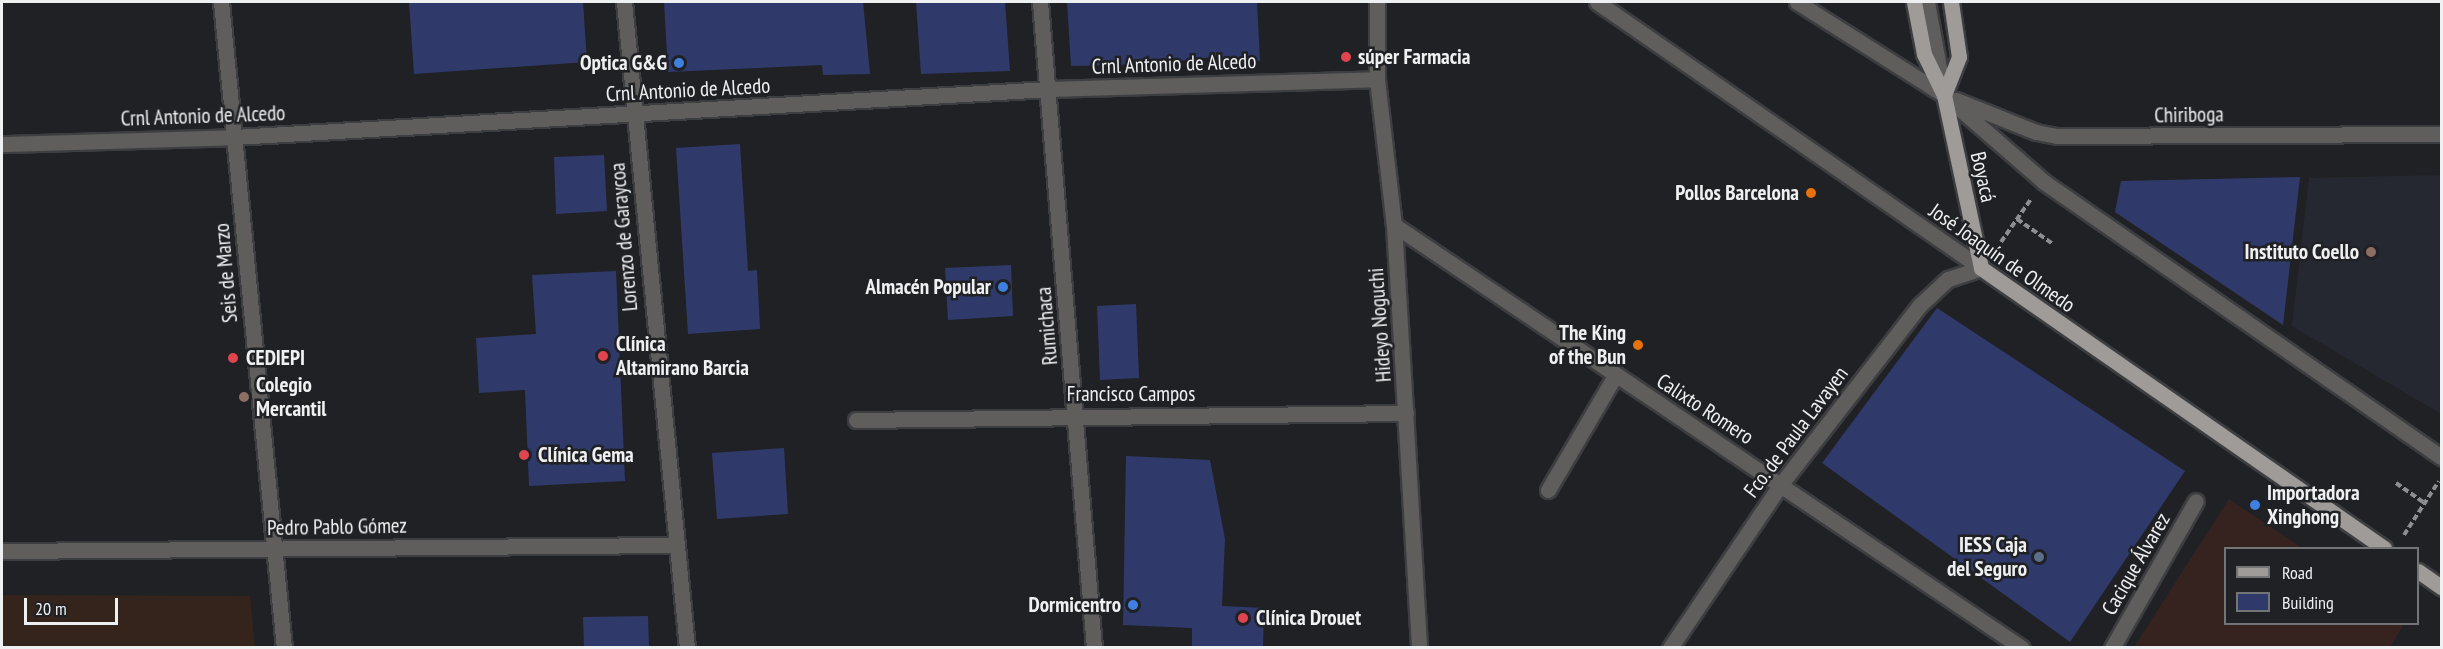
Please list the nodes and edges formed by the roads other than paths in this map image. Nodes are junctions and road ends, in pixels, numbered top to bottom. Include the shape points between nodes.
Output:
1 (221, 2) edge
2 (624, 2) edge
3 (1040, 2) edge
4 (1377, 2) edge
5 (1597, 2) edge
6 (1797, 2) edge
7 (1914, 2) edge
8 (1928, 2) edge
9 (1951, 2) edge
10 (1377, 79) junction
11 (1048, 89) junction
12 (1944, 95) junction
13 (633, 114) junction
14 (2442, 134) edge
15 (234, 137) junction
16 (2, 144) edge
17 (1394, 225) junction
18 (1981, 268) junction
19 (1615, 375) junction
20 (1406, 413) junction
21 (1076, 415) junction
22 (856, 420) dead end
23 (2442, 458) edge
24 (1781, 484) junction
25 (1548, 490) dead end
26 (2196, 501) dead end
27 (674, 545) junction
28 (2381, 547) edge
29 (273, 549) junction
30 (2, 551) edge
31 (2419, 572) edge
32 (2442, 588) edge
33 (284, 648) edge
34 (687, 648) edge
35 (1094, 648) edge
36 (1419, 648) edge
37 (1670, 648) edge
38 (2022, 648) edge
39 (2112, 648) edge

1 - 15 street, Seis de Marzo
2 - 13 street, Lorenzo de Garaycoa
3 - 11 street, Rumichaca
4 - 10 street, Hideyo Noguchi
5 - 18 street, José Joaquín de Olmedo
6 - 12 street
7 - 12 main road, Boyacá via 1924,54
8 - 12 street, Boyacá
9 - 12 main road via 1959,57
10 - 11 street, Crnl Antonio de Alcedo
10 - 17 street, Hideyo Noguchi
11 - 13 street, Crnl Antonio de Alcedo
11 - 21 street, Rumichaca
12 - 14 street, Chiriboga via 2036,132 2057,136
12 - 18 main road, Boyacá
12 - 23 street via 2044,182
13 - 15 street, Crnl Antonio de Alcedo
13 - 27 street, Lorenzo de Garaycoa
15 - 16 street, Crnl Antonio de Alcedo
15 - 29 street, Seis de Marzo
17 - 19 street, Calixto Romero
17 - 20 street, Hideyo Noguchi
18 - 24 street, Fco. de Paula Lavayen via 1948,279 1933,291
18 - 28 main road, José Joaquín de Olmedo
19 - 24 street, Calixto Romero
19 - 25 street
20 - 21 street, Francisco Campos
20 - 36 street, Hideyo Noguchi
21 - 22 street, Francisco Campos
21 - 35 street, Rumichaca
24 - 37 street, Fco. de Paula Lavayen
24 - 38 street, Calixto Romero
26 - 39 street, Cacique Álvarez
27 - 29 street, Pedro Pablo Gómez
27 - 34 street, Lorenzo de Garaycoa
29 - 30 street, Pedro Pablo Gómez
29 - 33 street, Seis de Marzo
31 - 32 main road

